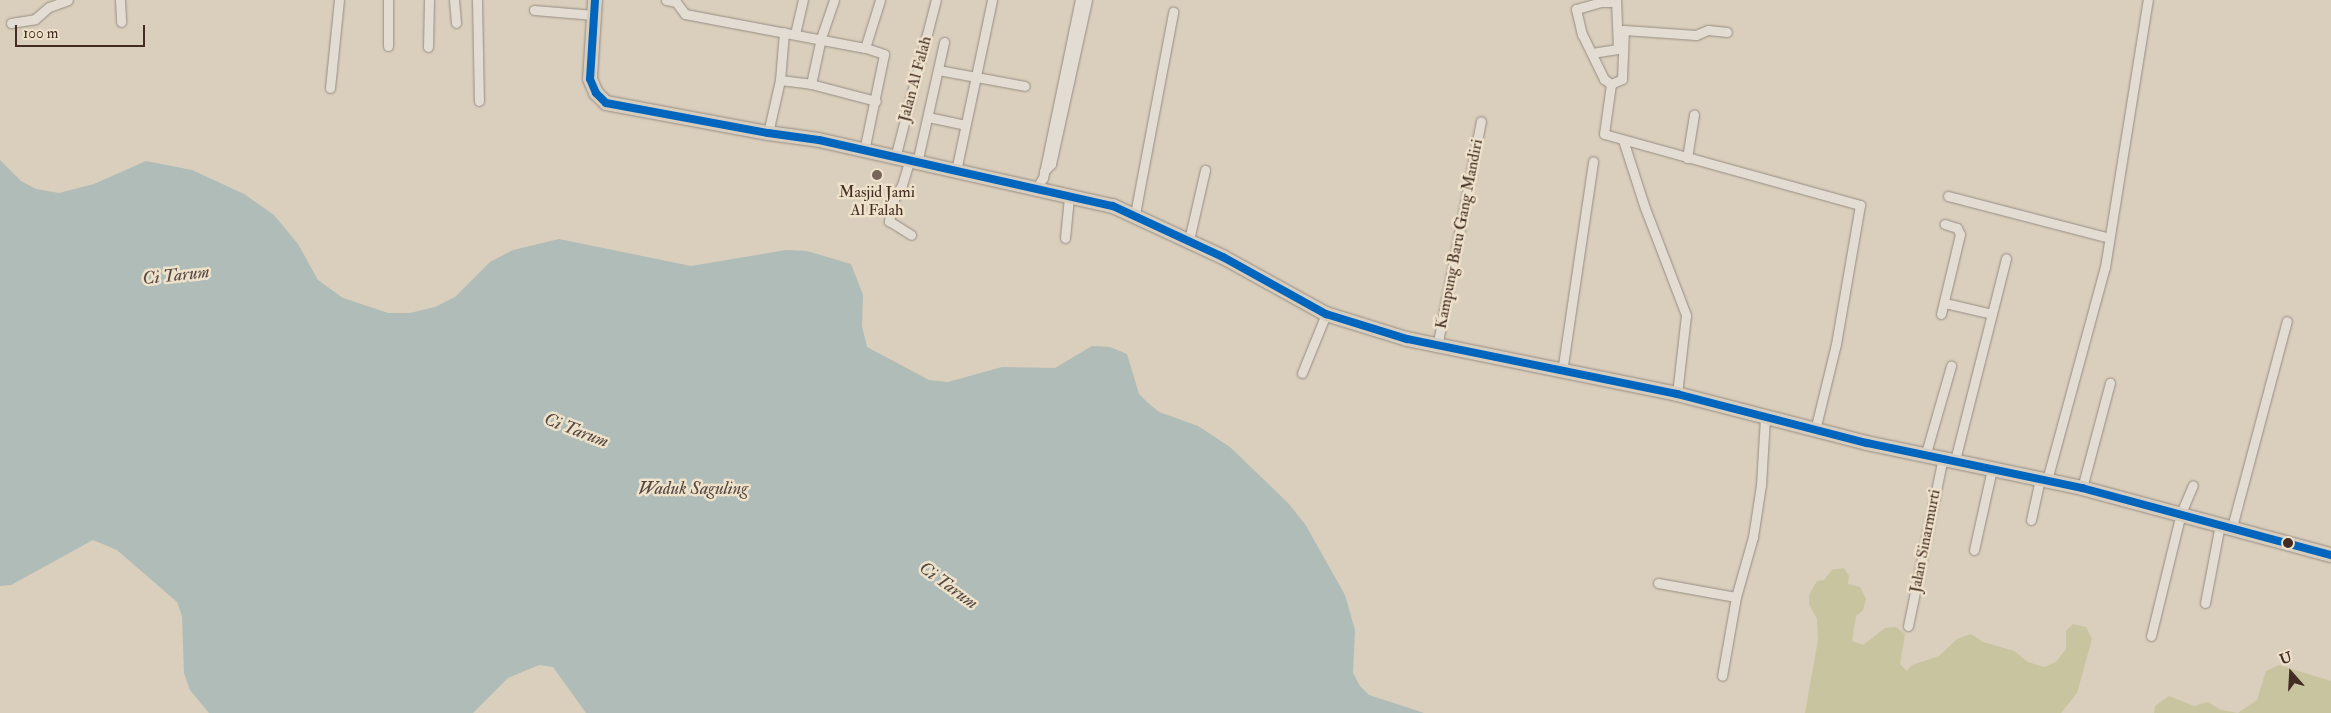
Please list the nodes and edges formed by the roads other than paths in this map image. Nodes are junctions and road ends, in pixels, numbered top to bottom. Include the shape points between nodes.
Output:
1 (68, 0) edge
2 (120, 0) edge
3 (338, 0) edge
4 (388, 0) edge
5 (429, 0) edge
6 (454, 0) edge
7 (477, 0) edge
8 (594, 0) edge
9 (666, 0) edge
10 (803, 0) edge
11 (834, 0) edge
12 (880, 0) edge
13 (936, 0) edge
14 (992, 0) edge
15 (1080, 0) edge
16 (1087, 0) edge
17 (2148, 0) edge
18 (1616, 1) edge
19 (534, 10) dead end
20 (1173, 12) dead end
21 (594, 15) junction
22 (121, 22) dead end
23 (456, 22) dead end
24 (11, 23) dead end
25 (784, 32) junction
26 (1727, 32) dead end
27 (795, 34) junction
28 (821, 38) junction
29 (944, 42) dead end
30 (388, 46) dead end
31 (428, 47) dead end
32 (865, 48) junction
33 (1592, 53) junction
34 (938, 70) junction
35 (975, 77) junction
36 (780, 80) junction
37 (812, 84) junction
38 (1064, 84) junction
39 (1611, 84) junction
40 (1024, 86) dead end
41 (330, 88) dead end
42 (479, 101) dead end
43 (876, 101) junction
44 (1694, 115) dead end
45 (928, 117) junction
46 (1481, 121) dead end
47 (965, 125) junction
48 (768, 134) junction
49 (1624, 140) junction
50 (864, 151) junction
51 (895, 158) junction
52 (1687, 158) junction
53 (1593, 161) dead end
54 (913, 162) junction
55 (1205, 170) dead end
56 (956, 171) junction
57 (1036, 189) junction
58 (1948, 196) dead end
59 (1070, 197) junction
60 (1135, 214) junction
61 (1945, 224) dead end
62 (911, 235) dead end
63 (1065, 238) dead end
64 (2109, 238) junction
65 (1189, 240) junction
66 (2006, 258) dead end
67 (1945, 303) junction
68 (1326, 314) junction
69 (1941, 314) dead end
70 (1992, 314) junction
71 (2287, 321) dead end
72 (1437, 346) junction
73 (1951, 366) dead end
74 (1562, 372) junction
75 (1302, 373) dead end
76 (2110, 383) dead end
77 (1677, 394) junction
78 (1765, 418) junction
79 (1815, 430) junction
80 (1926, 453) junction
81 (1949, 458) junction
82 (1992, 468) junction
83 (2044, 479) junction
84 (2193, 485) dead end
85 (2082, 488) junction
86 (2181, 512) junction
87 (2031, 520) dead end
88 (2226, 526) junction
89 (1974, 550) dead end
90 (2331, 556) edge
91 (1658, 583) dead end
92 (1736, 597) junction
93 (2205, 603) dead end
94 (1908, 626) dead end
95 (2151, 636) dead end
96 (1722, 676) dead end

1 - 24 street via 49,7 35,19
2 - 22 street
3 - 41 street
4 - 30 street
5 - 31 street
6 - 23 street
7 - 42 street
8 - 21 highway
9 - 25 street via 676,2 685,14
10 - 27 street
11 - 28 street
12 - 32 street
13 - 51 street, Jalan Al Falah
14 - 35 street
15 - 38 street
16 - 38 street
17 - 64 street
18 - 33 street via 1618,48
18 - 33 street via 1576,9 1576,22
19 - 21 street
20 - 60 street
21 - 48 highway via 590,79 602,101
25 - 27 street
25 - 36 street
26 - 39 street via 1708,30 1696,35 1624,30 1622,79
27 - 28 street
28 - 32 street
28 - 37 street
29 - 34 street
32 - 43 street via 884,54
33 - 39 street via 1604,78
34 - 35 street
34 - 45 street
35 - 40 street
35 - 47 street
36 - 37 street
36 - 48 street
37 - 43 street
38 - 57 street via 1046,165
39 - 49 street via 1603,132
43 - 50 street
44 - 52 street
45 - 47 street
45 - 54 street
46 - 72 street, Kampung Baru Gang Mandiri
47 - 56 street
48 - 50 highway via 819,140
49 - 52 street
49 - 77 street via 1645,208 1686,316
50 - 51 highway
51 - 54 highway
52 - 79 street via 1860,205 1836,344
53 - 74 street
54 - 56 highway
54 - 62 street via 894,199 889,221
55 - 65 street
56 - 57 highway
57 - 59 highway
58 - 64 street
59 - 60 highway
59 - 63 street
60 - 65 highway
61 - 67 street via 1957,228 1960,234
64 - 83 street via 2104,269
65 - 68 highway
66 - 70 street, Jalan Sinarmurti
67 - 69 street
67 - 70 street
68 - 72 highway
68 - 75 street
70 - 81 street, Jalan Sinarmurti
71 - 88 street
72 - 74 highway
73 - 80 street
74 - 77 highway
76 - 85 street
77 - 78 highway
78 - 79 highway
78 - 92 street via 1761,485 1753,537
79 - 80 highway
80 - 81 highway
81 - 82 highway
81 - 94 street, Jalan Sinarmurti
82 - 83 highway
82 - 89 street
83 - 85 highway
83 - 87 street
84 - 86 street
85 - 86 highway
86 - 88 highway
86 - 95 street
88 - 90 highway
88 - 93 street
91 - 92 street
92 - 96 street

